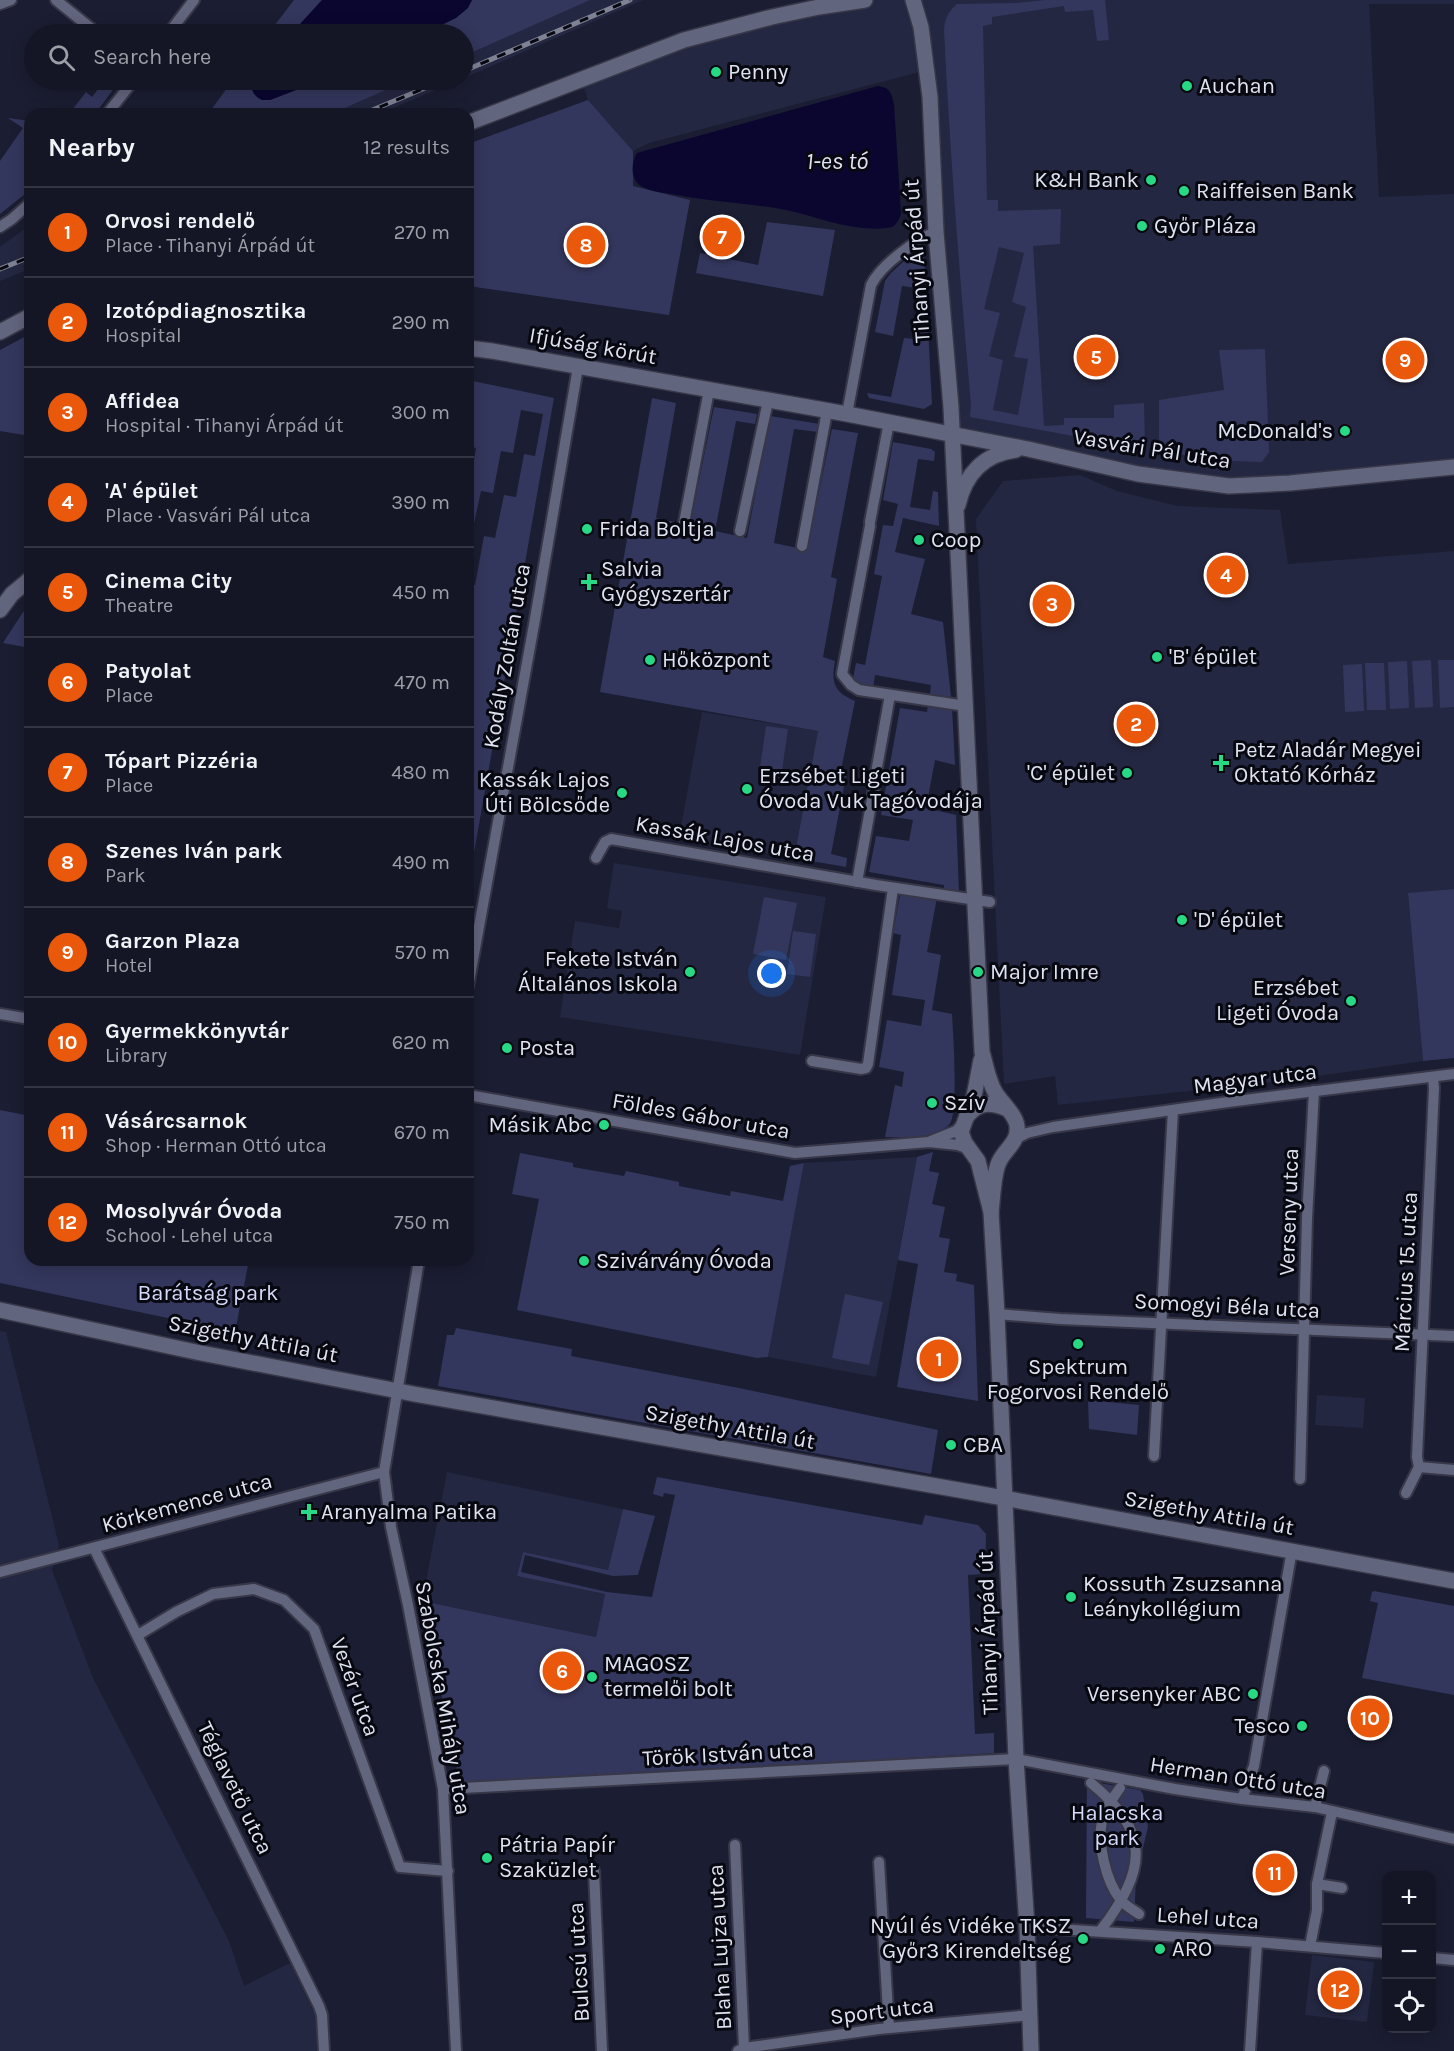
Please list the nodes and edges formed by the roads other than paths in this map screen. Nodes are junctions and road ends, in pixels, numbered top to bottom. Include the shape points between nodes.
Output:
1 (11, 0) edge
2 (56, 0) edge
3 (194, 0) edge
4 (833, 0) edge
5 (865, 0) edge
6 (913, 0) edge
7 (0, 4) edge
8 (819, 7) junction
9 (86, 24) edge
10 (176, 24) edge
11 (126, 90) edge
12 (112, 108) edge
13 (474, 121) edge
14 (24, 208) edge
15 (0, 227) edge
16 (936, 232) junction
17 (24, 319) edge
18 (0, 332) edge
19 (474, 349) edge
20 (578, 367) junction
21 (709, 390) junction
22 (768, 401) junction
23 (827, 411) junction
24 (847, 414) junction
25 (889, 422) junction
26 (952, 435) junction
27 (1028, 449) junction
28 (1454, 467) edge
29 (955, 520) junction
30 (684, 523) dead end
31 (740, 531) dead end
32 (802, 546) dead end
33 (24, 584) edge
34 (0, 610) edge
35 (890, 695) junction
36 (966, 706) junction
37 (596, 858) dead end
38 (857, 882) junction
39 (893, 888) junction
40 (983, 901) junction
41 (474, 954) edge
42 (0, 1014) edge
43 (24, 1018) edge
44 (982, 1052) junction
45 (812, 1060) dead end
46 (1454, 1074) edge
47 (1432, 1078) junction
48 (1314, 1091) junction
49 (474, 1096) edge
50 (1005, 1108) junction
51 (1173, 1110) junction
52 (965, 1119) junction
53 (1016, 1120) junction
54 (1061, 1126) junction
55 (929, 1142) junction
56 (1014, 1142) junction
57 (969, 1149) junction
58 (990, 1212) junction
59 (418, 1266) edge
60 (0, 1310) edge
61 (998, 1314) junction
62 (1162, 1322) junction
63 (1305, 1329) junction
64 (1422, 1334) junction
65 (1454, 1336) edge
66 (396, 1390) junction
67 (1154, 1456) dead end
68 (1419, 1467) junction
69 (1454, 1470) edge
70 (384, 1472) junction
71 (1300, 1479) dead end
72 (1406, 1493) dead end
73 (1006, 1499) junction
74 (94, 1548) junction
75 (1292, 1550) junction
76 (0, 1572) edge
77 (1454, 1581) edge
78 (138, 1635) junction
79 (1016, 1759) junction
80 (1324, 1771) dead end
81 (1090, 1783) dead end
82 (1120, 1788) dead end
83 (442, 1789) junction
84 (1242, 1799) junction
85 (1111, 1801) junction
86 (1315, 1808) junction
87 (1332, 1812) junction
88 (1454, 1839) edge
89 (735, 1845) dead end
90 (879, 1862) dead end
91 (448, 1871) junction
92 (594, 1871) dead end
93 (1317, 1884) junction
94 (1342, 1888) dead end
95 (1121, 1901) junction
96 (1138, 1914) dead end
97 (1027, 1927) junction
98 (1101, 1930) junction
99 (1257, 1942) junction
100 (1310, 1946) junction
101 (1382, 1953) edge
102 (1436, 1958) edge
103 (1454, 1960) edge
104 (1031, 2015) junction
105 (889, 2028) junction
106 (741, 2049) edge
107 (324, 2051) edge
108 (456, 2051) edge
109 (602, 2051) edge
110 (1031, 2051) edge
111 (1250, 2051) edge

1 - 7 street
2 - 9 street
3 - 10 street
4 - 8 street
5 - 8 street
6 - 16 street, Tihanyi Árpád út via 928,79
8 - 13 street via 684,40
11 - 12 street
14 - 15 street
16 - 24 street via 893,261 871,285
16 - 26 street, Tihanyi Árpád út
17 - 18 street
19 - 20 street, Ifjúság körút
20 - 21 street, Ifjúság körút
20 - 41 street, Kodály Zoltán utca
21 - 22 street, Ifjúság körút
21 - 30 street
22 - 23 street, Ifjúság körút
22 - 31 street
23 - 24 street, Ifjúság körút
23 - 32 street
24 - 25 street, Ifjúság körút
25 - 26 street, Ifjúság körút
25 - 35 street via 842,674 859,690
26 - 27 street, Vasvári Pál utca
26 - 29 street, Tihanyi Árpád út
27 - 28 street, Vasvári Pál utca via 1138,474 1228,486
27 - 29 street, Tihanyi Árpád út via 1003,452 977,466 962,489
29 - 36 street, Tihanyi Árpád út
33 - 34 street
35 - 36 street
35 - 38 street
36 - 40 street, Tihanyi Árpád út
37 - 38 street, Kassák Lajos utca via 611,839
38 - 39 street, Kassák Lajos utca
39 - 40 street
39 - 45 street via 868,1064 861,1069
40 - 44 street, Tihanyi Árpád út
42 - 43 street
44 - 50 street, Tihanyi Árpád út via 988,1078
44 - 52 street, Tihanyi Árpád út via 974,1096
46 - 47 street, Magyar utca
47 - 48 street, Magyar utca
47 - 64 street, Március 15. utca
48 - 51 street, Magyar utca
48 - 63 street, Verseny utca
49 - 55 street, Földes Gábor utca via 795,1153
50 - 52 street via 982,1104
50 - 53 street, Tihanyi Árpád út
51 - 54 street, Magyar utca
51 - 62 street
52 - 55 street, Földes Gábor utca via 956,1131
52 - 57 street, Tihanyi Árpád út via 962,1137
53 - 54 street, Magyar utca via 1035,1126
53 - 56 street, Tihanyi Árpád út via 1018,1132
54 - 56 street, Magyar utca via 1034,1130
55 - 57 street, Földes Gábor utca
56 - 57 street via 993,1157
56 - 58 street, Tihanyi Árpád út via 999,1162
57 - 58 street, Tihanyi Árpád út via 978,1161
58 - 61 street, Tihanyi Árpád út
59 - 66 street
60 - 66 street, Szigethy Attila út
61 - 62 street, Somogyi Béla utca
61 - 73 street, Tihanyi Árpád út
62 - 63 street, Somogyi Béla utca
62 - 67 street
63 - 64 street, Somogyi Béla utca
63 - 71 street, Verseny utca
64 - 65 street, Somogyi Béla utca
64 - 68 street, Március 15. utca
66 - 70 street, Szabolcska Mihály utca
66 - 73 street, Szigethy Attila út
68 - 69 street
68 - 72 street, Március 15. utca
70 - 74 street, Körkemence utca
70 - 83 street, Szabolcska Mihály utca via 391,1527
73 - 75 street, Szigethy Attila út
73 - 79 street, Tihanyi Árpád út
74 - 76 street, Körkemence utca
74 - 78 street, Téglavető utca
75 - 77 street, Szigethy Attila út
75 - 84 street via 1254,1766
78 - 91 street, Vezér utca via 213,1594 254,1589 284,1600 314,1629 400,1867
78 - 107 street, Téglavető utca via 319,2006
79 - 83 street, Török István utca
79 - 84 street, Herman Ottó utca
79 - 97 street, Tihanyi Árpád út
80 - 86 street
81 - 85 street
82 - 85 street
83 - 91 street, Szabolcska Mihály utca
84 - 86 street, Herman Ottó utca
85 - 95 street via 1102,1821 1101,1842 1104,1865
85 - 95 street via 1124,1815 1136,1845 1131,1879
86 - 87 street, Herman Ottó utca
87 - 88 street, Herman Ottó utca
87 - 93 street
89 - 106 street, Blaha Lujza utca
90 - 105 street
91 - 108 street, Szabolcska Mihály utca
92 - 109 street, Bulcsú utca
93 - 94 street
93 - 100 street
95 - 96 street
95 - 98 street
97 - 98 street, Lehel utca
97 - 104 street, Tihanyi Árpád út
98 - 99 street, Lehel utca
99 - 100 street, Lehel utca
99 - 111 street
100 - 101 street, Lehel utca
102 - 103 street
104 - 105 street, Sport utca
104 - 110 street, Tihanyi Árpád út
105 - 106 street, Sport utca

